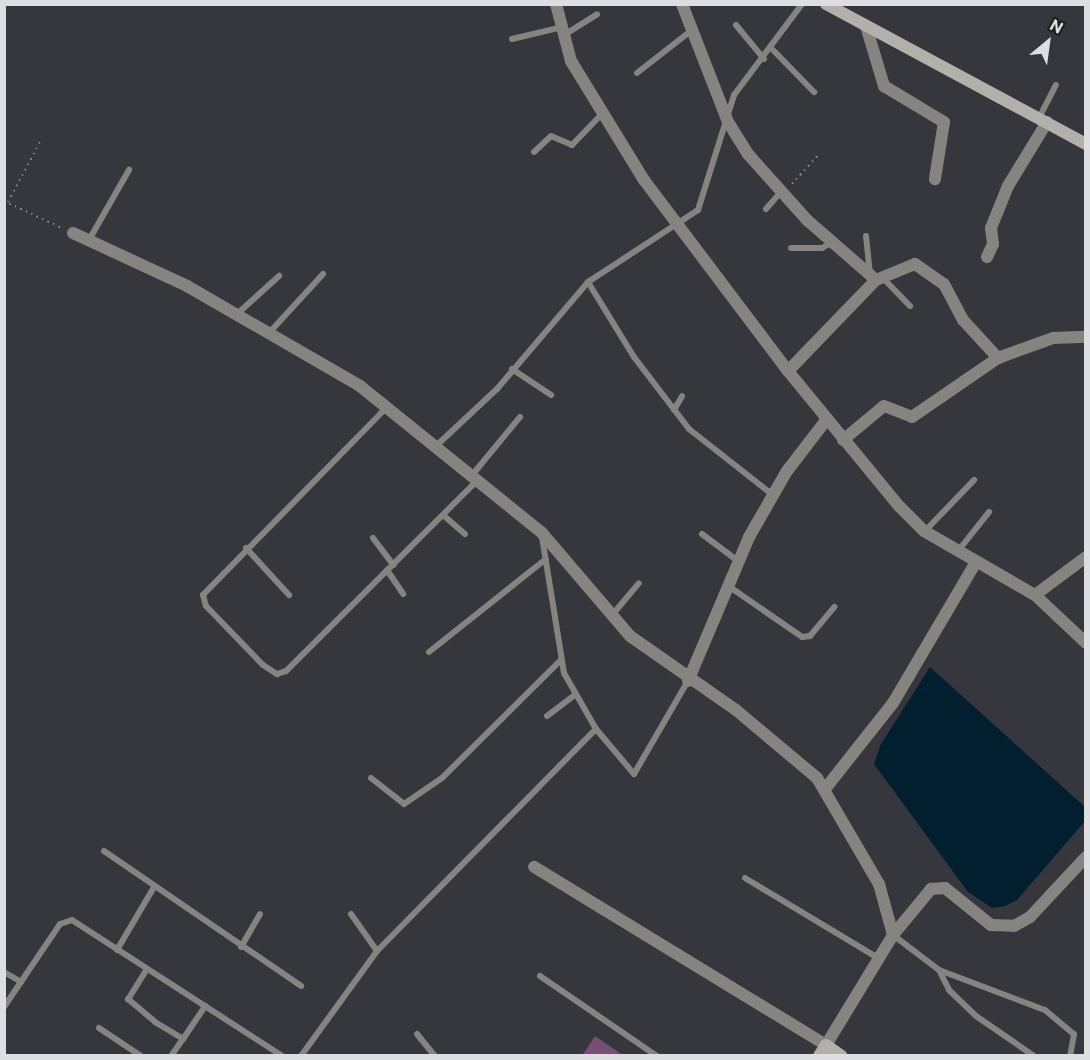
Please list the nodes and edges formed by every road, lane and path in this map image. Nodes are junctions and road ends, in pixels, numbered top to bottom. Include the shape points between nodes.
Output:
1 (556, 4) edge
2 (682, 4) edge
3 (802, 4) edge
4 (826, 4) edge
5 (597, 14) dead end
6 (736, 25) dead end
7 (866, 26) junction
8 (692, 30) junction
9 (560, 32) junction
10 (512, 39) dead end
11 (773, 50) junction
12 (764, 59) junction
13 (637, 73) dead end
14 (1056, 85) dead end
15 (814, 92) dead end
16 (601, 115) junction
17 (1043, 120) junction
18 (728, 122) junction
19 (42, 138) dead end
20 (1086, 144) edge
21 (534, 152) dead end
22 (817, 156) dead end
23 (129, 170) dead end
24 (935, 179) dead end
25 (780, 193) junction
26 (6, 201) edge
27 (766, 209) dead end
28 (676, 223) junction
29 (73, 233) joint
30 (866, 236) dead end
31 (88, 240) junction
32 (832, 242) junction
33 (791, 248) dead end
34 (987, 257) dead end
35 (323, 274) dead end
36 (279, 276) dead end
37 (876, 277) junction
38 (588, 282) junction
39 (910, 306) dead end
40 (237, 314) junction
41 (269, 333) junction
42 (1086, 337) edge
43 (998, 358) junction
44 (512, 369) junction
45 (788, 371) junction
46 (551, 395) dead end
47 (682, 396) dead end
48 (387, 406) junction
49 (674, 410) junction
50 (520, 417) dead end
51 (827, 419) junction
52 (843, 440) junction
53 (435, 446) junction
54 (476, 477) junction
55 (974, 480) dead end
56 (773, 495) junction
57 (989, 512) dead end
58 (443, 515) junction
59 (924, 531) junction
60 (542, 533) junction
61 (465, 534) dead end
62 (702, 534) dead end
63 (373, 538) dead end
64 (246, 548) junction
65 (958, 551) junction
66 (1086, 557) edge
67 (546, 559) junction
68 (738, 561) junction
69 (976, 562) junction
70 (390, 567) junction
71 (639, 584) dead end
72 (726, 585) junction
73 (403, 594) dead end
74 (289, 595) dead end
75 (1035, 596) junction
76 (834, 607) dead end
77 (613, 614) junction
78 (1086, 643) edge
79 (429, 652) dead end
80 (560, 661) junction
81 (688, 681) junction
82 (575, 695) junction
83 (547, 716) dead end
84 (596, 729) junction
85 (371, 778) dead end
86 (825, 789) junction
87 (104, 851) dead end
88 (1086, 857) edge
89 (534, 867) dead end
90 (745, 878) dead end
91 (153, 889) junction
92 (260, 914) dead end
93 (351, 914) dead end
94 (893, 935) junction
95 (242, 946) junction
96 (117, 950) junction
97 (377, 951) junction
98 (878, 958) junction
99 (147, 969) junction
100 (939, 970) junction
101 (4, 972) edge
102 (540, 976) dead end
103 (21, 982) junction
104 (302, 986) dead end
105 (205, 1006) junction
106 (4, 1007) edge
107 (99, 1028) dead end
108 (417, 1034) dead end
109 (183, 1040) junction
110 (822, 1050) edge
111 (141, 1056) edge
112 (171, 1056) edge
113 (282, 1056) edge
114 (301, 1056) edge
115 (435, 1056) edge
116 (657, 1056) edge
117 (842, 1056) edge
118 (1034, 1056) edge
119 (1070, 1056) edge

1 - 9 street
2 - 8 street
3 - 11 lane
4 - 7 street
5 - 9 lane
6 - 12 lane
7 - 17 street
7 - 24 street via 884,86 944,122
8 - 13 lane
8 - 18 street
9 - 10 lane
9 - 16 street
11 - 12 lane
11 - 15 lane
12 - 18 lane via 734,95
14 - 17 lane
16 - 21 lane via 572,145 551,136
16 - 28 street
17 - 20 street
17 - 34 street via 1008,186 991,228 993,244
18 - 25 street
18 - 28 lane via 698,210
19 - 26 path
22 - 25 path
23 - 31 lane
25 - 27 lane
25 - 32 street
26 - 29 path
28 - 38 lane
28 - 45 street
29 - 31 street
30 - 37 lane
31 - 40 street
32 - 33 lane via 822,248
32 - 37 street
35 - 41 lane
36 - 40 lane
37 - 39 lane
37 - 43 street via 915,264 929,270 963,320
37 - 45 street
38 - 44 lane
38 - 49 lane
40 - 41 street
41 - 48 street
42 - 43 street via 1053,338
43 - 52 street via 912,417 884,406
44 - 46 lane
44 - 53 lane
45 - 51 street
47 - 49 lane
48 - 53 street
48 - 64 lane
49 - 56 lane via 716,455
50 - 54 lane
51 - 52 street
51 - 56 street
52 - 59 street
53 - 54 street
54 - 58 lane
54 - 60 street
55 - 59 lane
56 - 68 street
57 - 65 lane
58 - 61 lane
58 - 70 lane
59 - 65 street
60 - 67 lane
60 - 77 street
62 - 68 lane
63 - 70 lane
64 - 70 lane via 206,590 203,600 277,674
64 - 74 lane
65 - 69 street
66 - 75 street
67 - 79 lane
67 - 80 lane
68 - 72 street
69 - 75 street
69 - 86 street via 894,703
70 - 73 lane
71 - 77 lane
72 - 76 lane via 802,637 810,636
72 - 81 street
75 - 78 street
77 - 81 street via 630,636
80 - 82 lane
80 - 85 lane via 442,778 404,804
81 - 84 lane via 634,774
81 - 86 street via 773,739
82 - 83 lane
82 - 84 lane
84 - 97 lane
86 - 94 street via 879,884
87 - 91 lane
88 - 94 street via 1030,917 1014,926 991,925 945,888 931,889
89 - 110 street
90 - 98 lane
91 - 95 lane
91 - 96 lane
92 - 95 lane
93 - 97 lane
94 - 98 street
94 - 100 lane
95 - 104 lane
96 - 99 lane
96 - 103 lane via 78,922 65,921
97 - 114 lane
98 - 110 street
99 - 105 lane
99 - 109 lane via 128,999
100 - 118 lane via 950,990 976,1016
100 - 119 lane via 1045,1010 1074,1034
101 - 103 lane
102 - 116 lane
103 - 106 lane
105 - 109 lane
105 - 113 lane
107 - 111 lane
108 - 115 lane
109 - 112 lane
110 - 117 street

